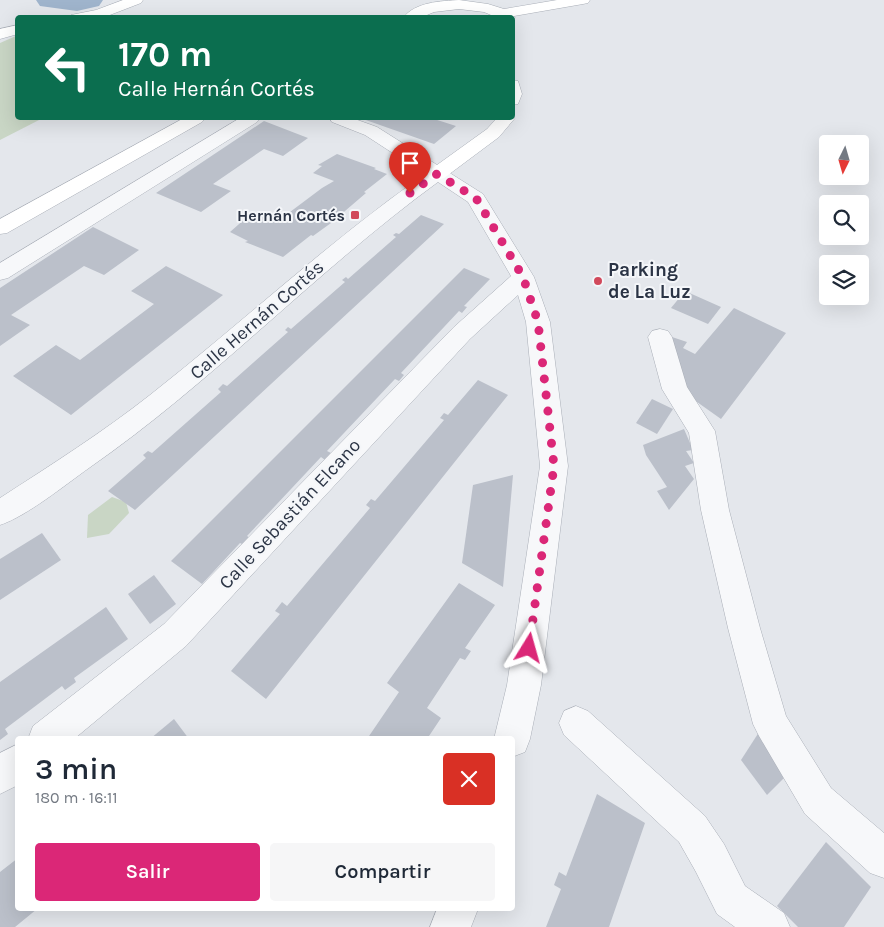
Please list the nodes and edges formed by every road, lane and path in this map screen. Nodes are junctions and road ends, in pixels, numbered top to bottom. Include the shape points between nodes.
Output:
1 (136, 0) edge
2 (583, 0) edge
3 (90, 15) edge
4 (413, 15) edge
5 (506, 15) edge
6 (15, 30) edge
7 (0, 34) edge
8 (192, 120) edge
9 (248, 120) edge
10 (343, 120) edge
11 (504, 120) edge
12 (437, 174) junction
13 (0, 228) edge
14 (0, 272) edge
15 (523, 277) junction
16 (660, 337) dead end
17 (0, 513) edge
18 (576, 723) dead end
19 (50, 736) edge
20 (513, 736) edge
21 (15, 764) edge
22 (0, 776) edge
23 (884, 859) edge
24 (457, 911) edge
25 (450, 927) edge
26 (770, 927) edge

1 - 3 street
2 - 5 street
4 - 5 street via 418,10 446,1 479,3
6 - 7 street
8 - 13 street
9 - 14 street
10 - 12 street via 371,131
11 - 12 street, Calle Hernán Cortés via 493,133
12 - 15 street via 476,198
12 - 17 street, Calle Hernán Cortés via 396,202 132,424
15 - 19 street, Calle Sebastián Elcano via 462,333 174,635
15 - 20 street via 538,322 554,466 524,685
16 - 23 street via 675,389 702,431 715,510 771,724 818,801
18 - 26 street via 692,829 731,900
21 - 22 street
24 - 25 street

